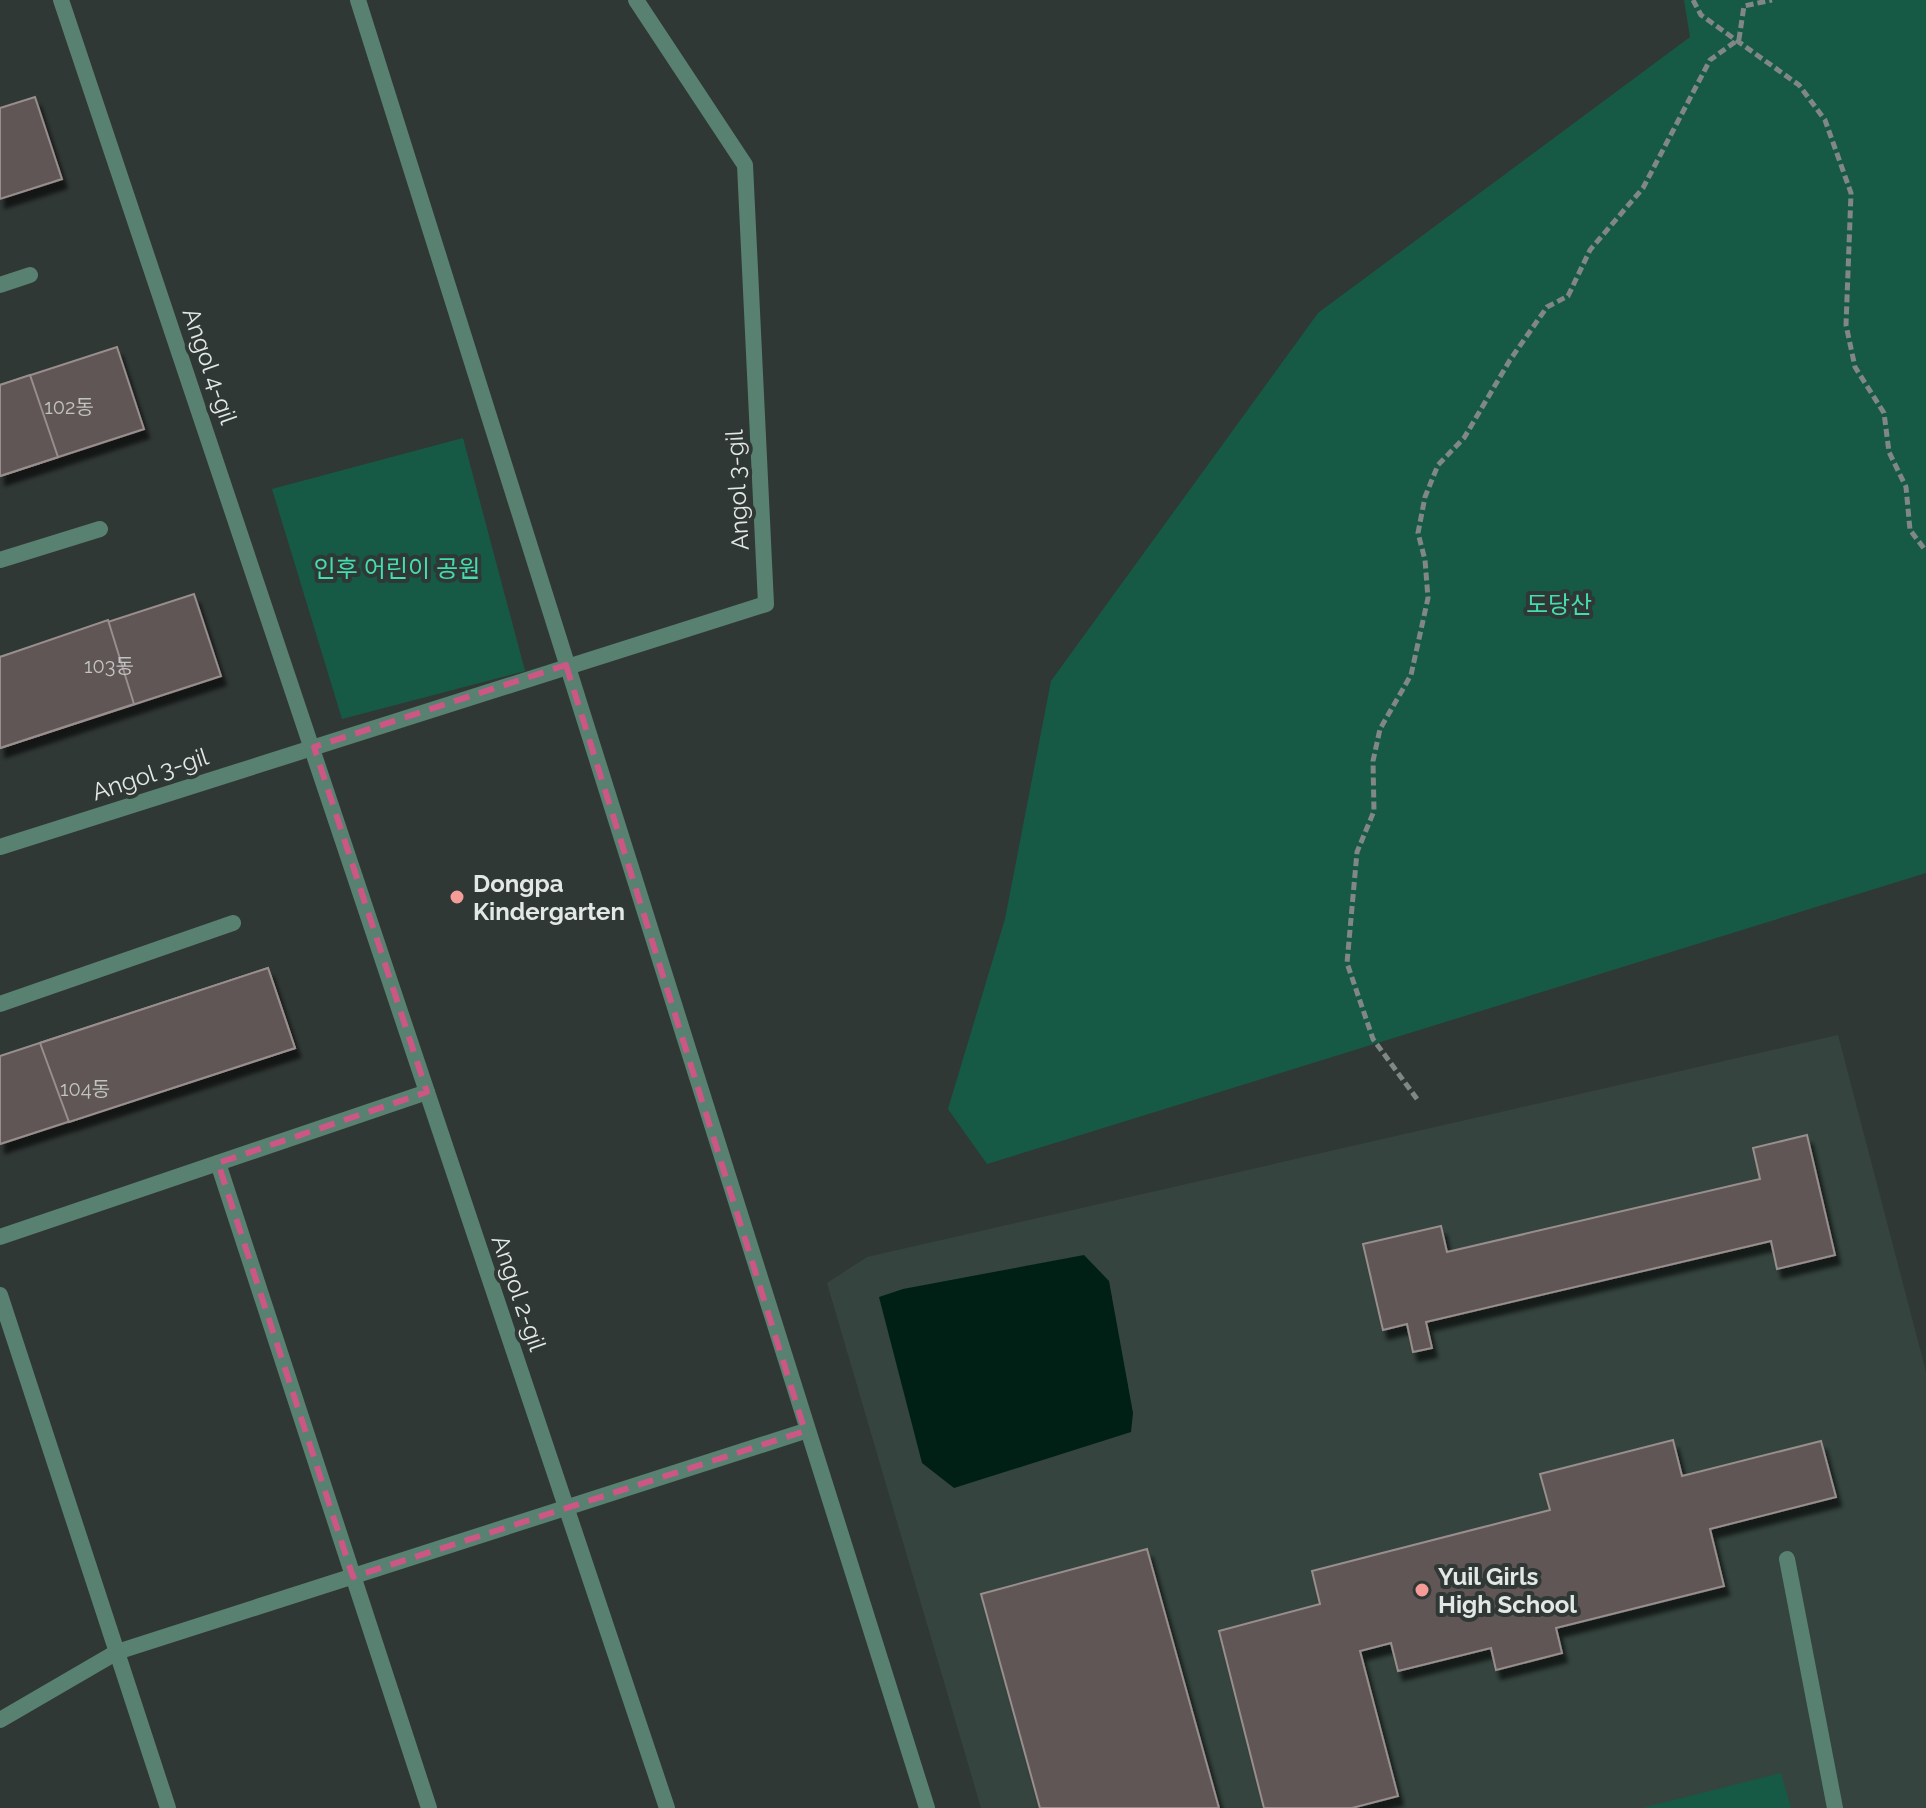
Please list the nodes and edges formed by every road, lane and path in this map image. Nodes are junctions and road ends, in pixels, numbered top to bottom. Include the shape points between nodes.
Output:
1 (61, 0) edge
2 (358, 0) edge
3 (636, 0) edge
4 (1693, 0) edge
5 (1772, 0) edge
6 (1753, 2) edge
7 (1736, 42) junction
8 (30, 275) dead end
9 (0, 285) edge
10 (100, 529) dead end
11 (1926, 551) edge
12 (0, 560) edge
13 (566, 665) junction
14 (314, 747) junction
15 (0, 847) edge
16 (233, 923) dead end
17 (0, 1004) edge
18 (427, 1092) junction
19 (1417, 1099) dead end
20 (218, 1163) junction
21 (0, 1237) edge
22 (0, 1295) edge
23 (805, 1431) junction
24 (566, 1508) junction
25 (1787, 1559) dead end
26 (353, 1577) junction
27 (117, 1652) junction
28 (0, 1720) edge
29 (168, 1808) edge
30 (429, 1808) edge
31 (667, 1808) edge
32 (927, 1808) edge
33 (1835, 1808) edge

1 - 14 street, Angol 4-gil
2 - 13 street
3 - 13 street, Angol 3-gil via 745,165 766,604
4 - 7 path via 1701,15
5 - 6 path
6 - 7 path via 1744,6
7 - 11 path via 1799,85 1825,120 1851,193 1846,325 1855,367 1884,413 1889,452 1906,487 1910,530
7 - 19 path via 1710,60 1643,188 1590,250 1568,296 1547,307 1464,438 1438,465 1425,497 1418,533 1425,560 1426,608 1411,675 1377,739 1374,811 1357,852 1347,963 1373,1039
8 - 9 street
10 - 12 street
13 - 14 street, Angol 3-gil
13 - 23 street
14 - 15 street, Angol 3-gil
14 - 18 street
16 - 17 street
18 - 20 street
18 - 24 street, Angol 2-gil
20 - 21 street
20 - 26 street
22 - 27 street
23 - 24 street
23 - 32 street
24 - 26 street
24 - 31 street, Angol 2-gil
25 - 33 street
26 - 27 street
26 - 30 street
27 - 28 street
27 - 29 street

